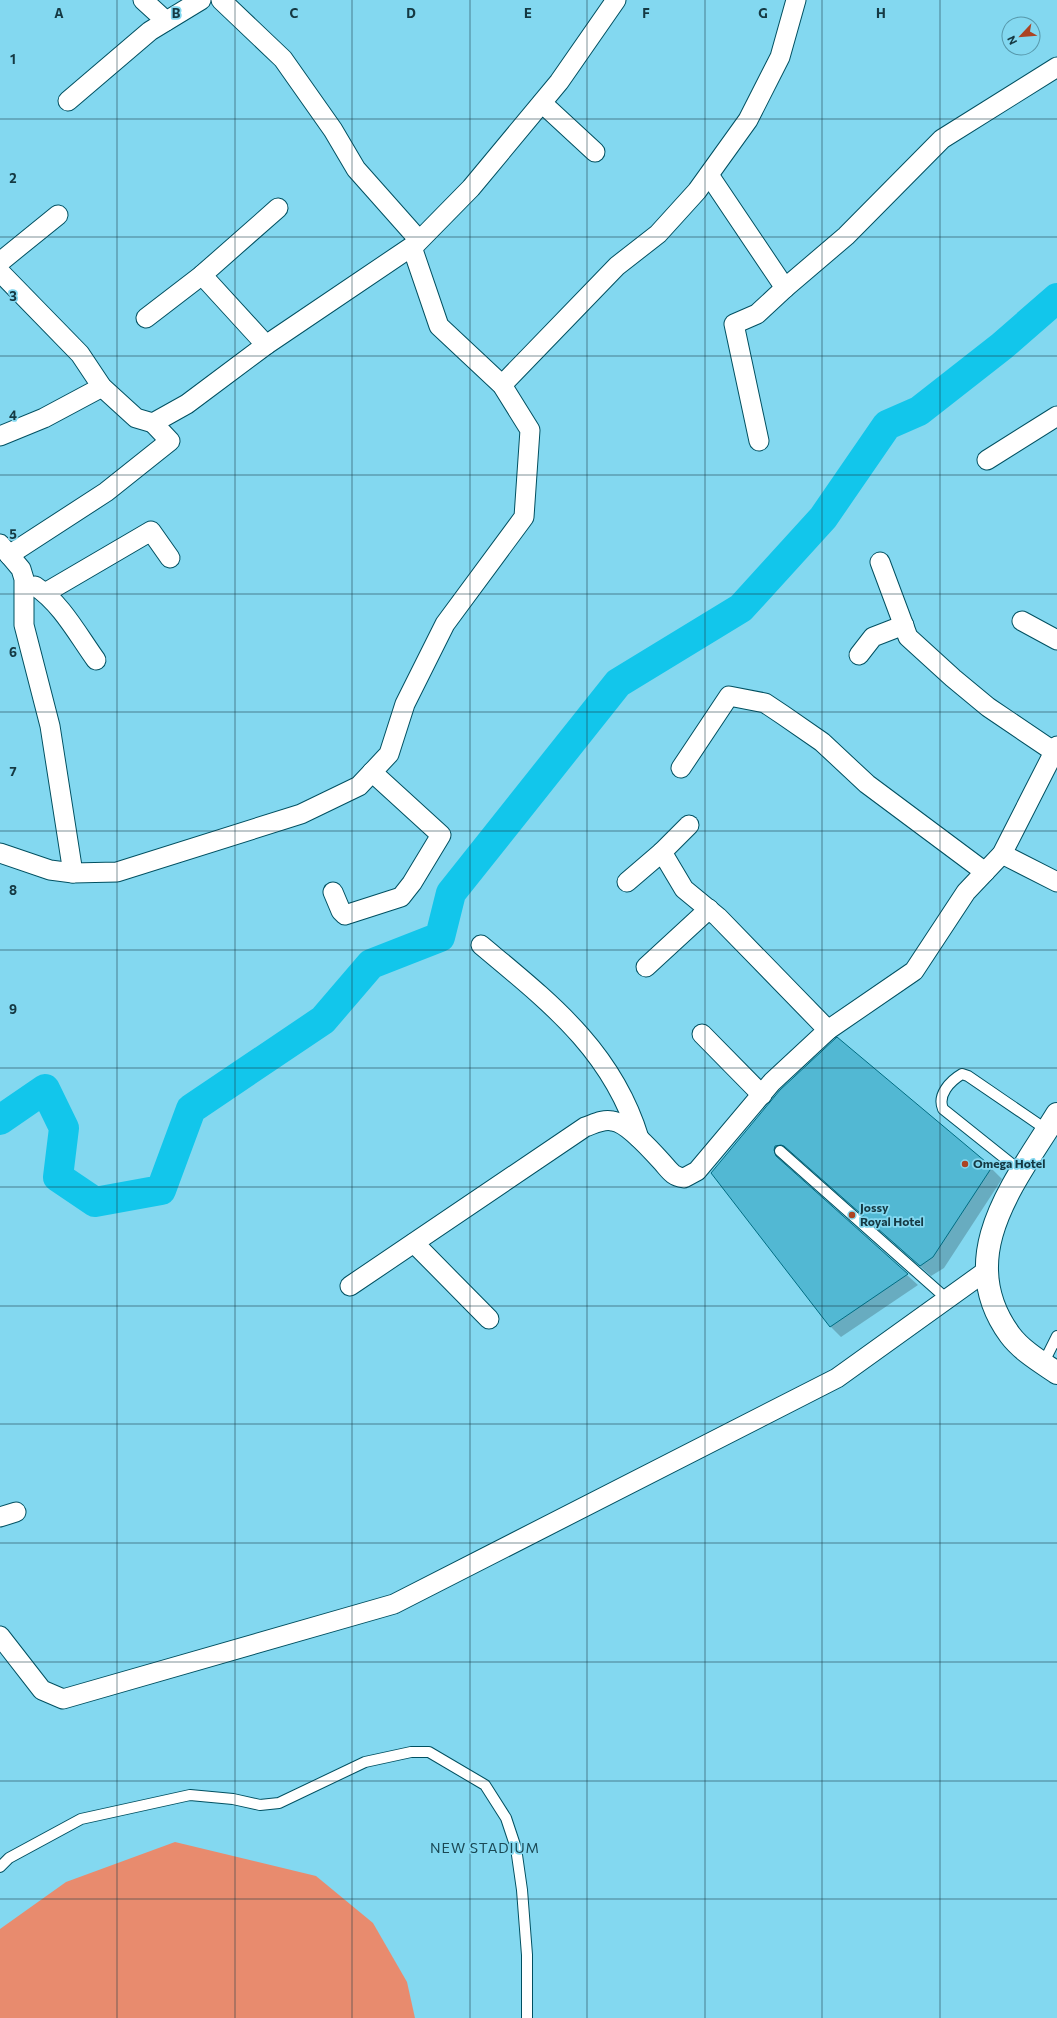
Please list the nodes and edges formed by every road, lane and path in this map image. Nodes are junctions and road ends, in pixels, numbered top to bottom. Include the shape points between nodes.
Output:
1 (143, 0) edge
2 (201, 0) edge
3 (221, 0) edge
4 (616, 0) edge
5 (796, 0) edge
6 (166, 21) junction
7 (1057, 67) edge
8 (68, 101) dead end
9 (542, 102) junction
10 (595, 152) dead end
11 (709, 175) junction
12 (278, 208) dead end
13 (58, 215) dead end
14 (416, 244) junction
15 (0, 262) edge
16 (0, 272) edge
17 (202, 275) junction
18 (785, 288) junction
19 (146, 318) dead end
20 (266, 345) junction
21 (502, 385) junction
22 (102, 387) junction
23 (1057, 416) edge
24 (153, 423) junction
25 (0, 436) edge
26 (759, 441) dead end
27 (987, 460) dead end
28 (5, 550) edge
29 (170, 558) dead end
30 (880, 562) dead end
31 (24, 579) junction
32 (45, 593) junction
33 (1022, 621) dead end
34 (904, 625) junction
35 (1057, 640) edge
36 (859, 655) dead end
37 (96, 660) dead end
38 (1055, 749) edge
39 (681, 768) dead end
40 (372, 772) junction
41 (689, 825) dead end
42 (662, 852) junction
43 (0, 853) edge
44 (1002, 854) junction
45 (985, 872) junction
46 (73, 873) junction
47 (627, 882) dead end
48 (1057, 882) edge
49 (333, 892) dead end
50 (709, 909) junction
51 (481, 945) dead end
52 (646, 967) dead end
53 (828, 1030) junction
54 (702, 1034) dead end
55 (762, 1095) junction
56 (1052, 1122) edge
57 (640, 1141) junction
58 (780, 1151) dead end
59 (1022, 1172) junction
60 (414, 1243) junction
61 (986, 1271) junction
62 (350, 1286) dead end
63 (947, 1299) junction
64 (489, 1319) dead end
65 (1057, 1336) edge
66 (1050, 1369) edge
67 (0, 1636) edge
68 (0, 1867) edge
69 (527, 2018) edge

1 - 6 street
2 - 6 street
3 - 14 street via 283,59 333,130 356,169
4 - 9 street via 559,82
5 - 11 street via 780,57 748,120
6 - 8 street via 150,31
7 - 18 street via 942,139 846,236
9 - 10 street
9 - 14 street via 471,188
11 - 18 street
11 - 21 street via 658,234 618,266
12 - 17 street
13 - 15 street
14 - 20 street
14 - 21 street via 439,326
16 - 22 street via 80,354
17 - 19 street
17 - 20 street
18 - 26 street via 757,314 734,324
20 - 24 street via 187,404
21 - 40 street via 530,430 524,517 445,624 405,704 389,754
22 - 24 street via 136,418
22 - 25 street via 44,418
23 - 27 street
24 - 28 street via 170,441 106,492
28 - 31 street via 21,569
29 - 32 street via 151,531
30 - 34 street
31 - 32 street
31 - 46 street via 24,625 50,726
32 - 37 street
33 - 35 street
34 - 36 street via 873,637
34 - 38 street via 908,637 988,707
38 - 44 street
39 - 45 street via 729,696 765,703 822,742 867,784
40 - 46 street via 359,786 301,814 117,872
40 - 49 street via 442,835 401,897 345,915
41 - 42 street
42 - 47 street
42 - 50 street via 684,889
43 - 46 street via 50,870
44 - 45 street
44 - 48 street
45 - 53 street via 966,892 914,971
50 - 52 street
50 - 53 street
51 - 57 street via 554,1006 599,1056 633,1117
53 - 55 street via 772,1082
54 - 55 street
55 - 57 street via 696,1171 684,1178 673,1176
56 - 59 street
56 - 59 lane via 962,1074 955,1078 941,1097 943,1109
57 - 60 street via 623,1124 614,1121 603,1121 585,1127
58 - 63 lane
59 - 61 street via 999,1212 988,1246
60 - 62 street
60 - 64 street
61 - 63 street
61 - 66 street via 995,1308 1010,1336 1031,1356
63 - 67 street via 837,1378 394,1604 63,1699 42,1690
65 - 66 lane
68 - 69 lane via 8,1858 81,1819 190,1795 233,1799 260,1805 279,1803 365,1762 411,1752 429,1752 485,1785 506,1818 516,1848 522,1890 528,1955

